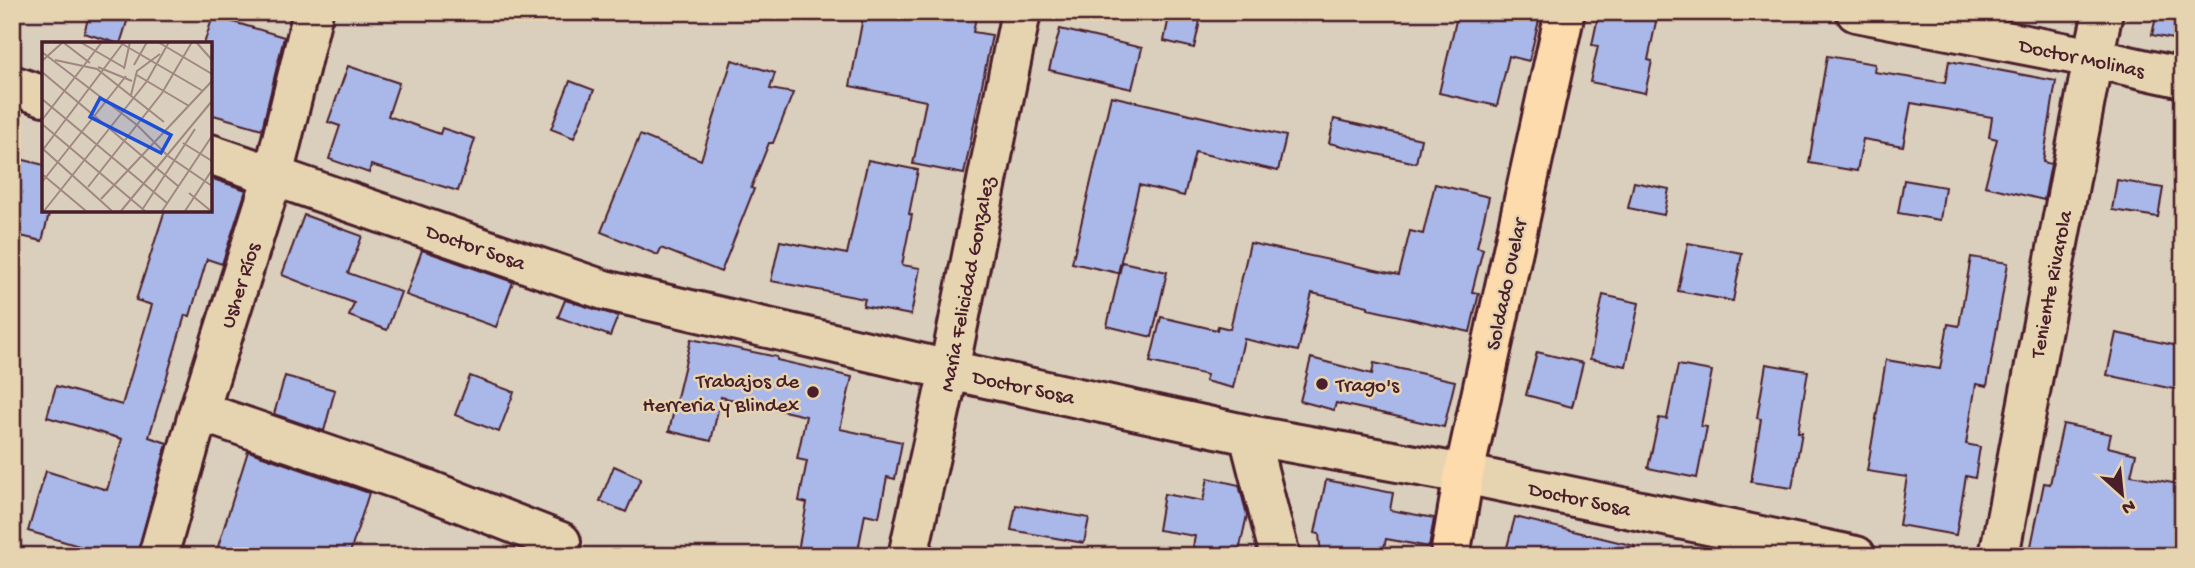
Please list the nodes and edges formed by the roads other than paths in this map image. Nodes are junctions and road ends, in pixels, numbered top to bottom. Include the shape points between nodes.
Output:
1 (313, 12) edge
2 (1021, 12) edge
3 (1565, 12) edge
4 (1856, 12) edge
5 (2104, 12) edge
6 (2093, 58) junction
7 (2183, 78) edge
8 (12, 85) edge
9 (42, 95) edge
10 (212, 155) edge
11 (273, 176) junction
12 (949, 370) junction
13 (199, 411) junction
14 (1249, 435) junction
15 (1464, 474) junction
16 (561, 542) dead end
17 (158, 556) edge
18 (908, 556) edge
19 (1280, 556) edge
20 (1450, 556) edge
21 (1856, 556) edge
22 (1999, 556) edge

1 - 11 street, Usher Ríos
2 - 12 street, Maria Felicidad Gonzalez
3 - 15 main road, Soldado Ovelar
4 - 6 street, Doctor Molinas
5 - 6 street, Teniente Rivarola
6 - 7 street, Doctor Molinas
6 - 22 street, Teniente Rivarola
8 - 9 street
10 - 11 street, Doctor Sosa
11 - 12 street, Doctor Sosa via 604,290
11 - 13 street, Usher Ríos
12 - 14 street, Doctor Sosa
12 - 18 street, Maria Felicidad Gonzalez
13 - 16 street via 426,489
13 - 17 street, Usher Ríos
14 - 15 street, Doctor Sosa
14 - 19 street
15 - 20 main road, Soldado Ovelar
15 - 21 street, Doctor Sosa

